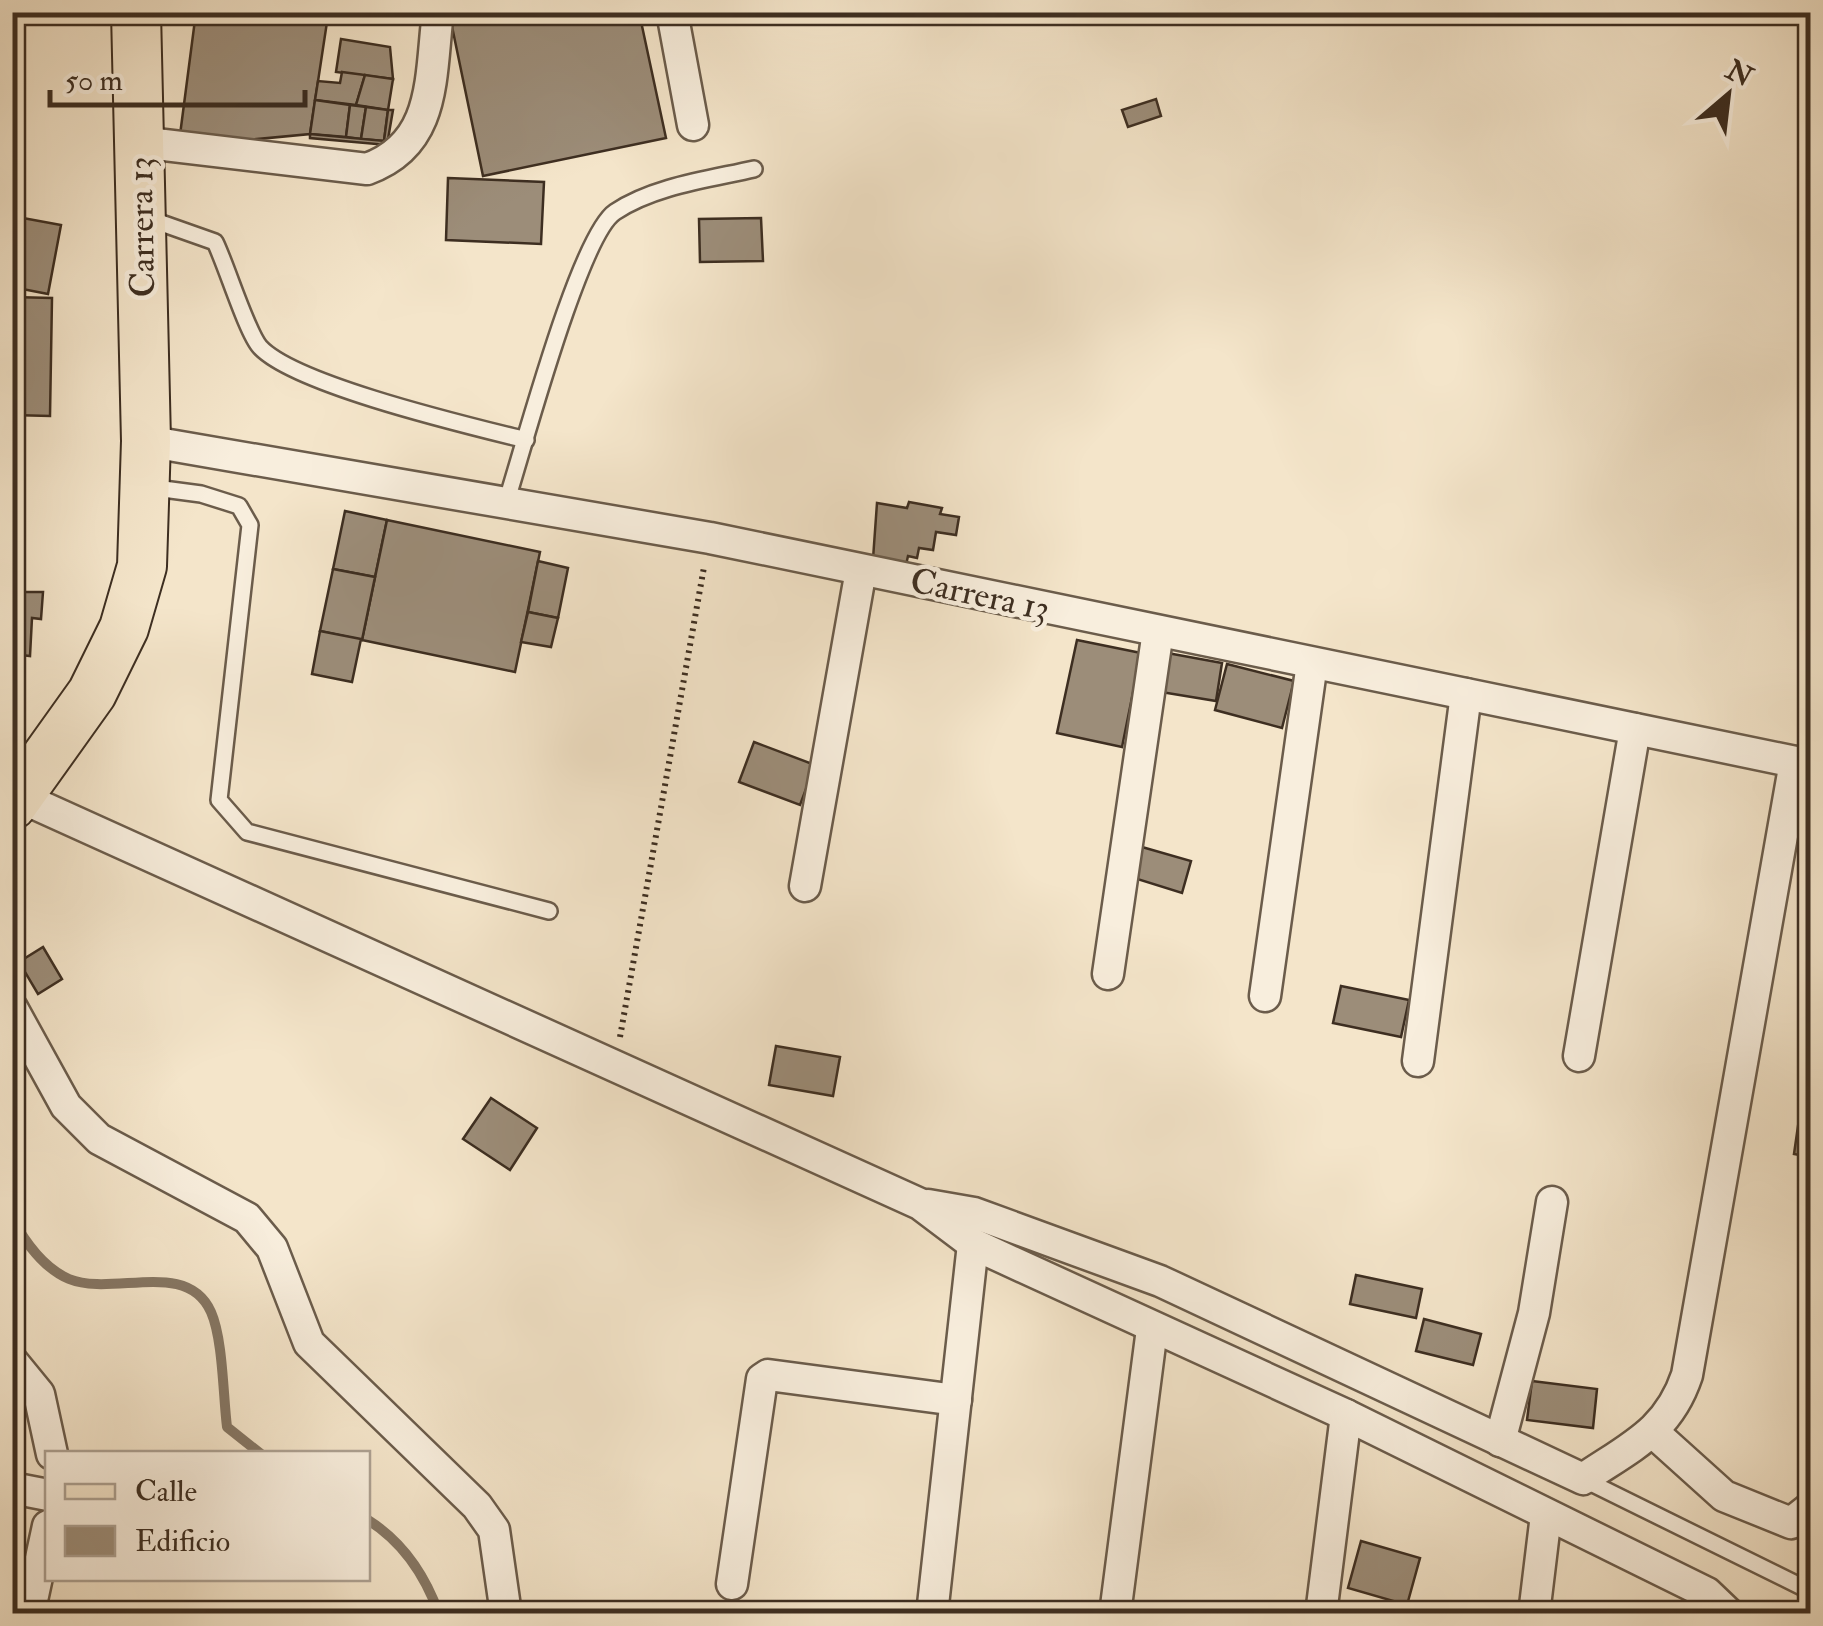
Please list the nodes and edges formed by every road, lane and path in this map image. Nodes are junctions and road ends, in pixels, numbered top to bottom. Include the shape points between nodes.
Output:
1 (136, 12) edge
2 (438, 12) edge
3 (672, 12) edge
4 (693, 125) dead end
5 (140, 142) junction
6 (754, 169) dead end
7 (139, 216) junction
8 (526, 440) junction
9 (145, 464) junction
10 (506, 506) junction
11 (710, 538) junction
12 (861, 570) junction
13 (1158, 631) junction
14 (1312, 663) junction
15 (1466, 694) junction
16 (1636, 729) junction
17 (1802, 764) edge
18 (16, 801) edge
19 (805, 886) dead end
20 (549, 911) dead end
21 (1108, 974) dead end
22 (1265, 996) dead end
23 (12, 1008) edge
24 (1579, 1056) dead end
25 (615, 1062) junction
26 (1418, 1062) dead end
27 (1552, 1202) dead end
28 (920, 1204) junction
29 (974, 1244) junction
30 (1152, 1329) junction
31 (12, 1361) edge
32 (956, 1400) junction
33 (1346, 1415) junction
34 (1653, 1432) junction
35 (1500, 1440) junction
36 (52, 1451) edge
37 (1583, 1480) junction
38 (12, 1488) edge
39 (45, 1494) edge
40 (1810, 1508) edge
41 (1546, 1516) junction
42 (45, 1540) edge
43 (732, 1584) dead end
44 (1810, 1591) edge
45 (29, 1614) edge
46 (506, 1614) edge
47 (932, 1614) edge
48 (1116, 1614) edge
49 (1321, 1614) edge
50 (1534, 1614) edge
51 (1729, 1614) edge

1 - 5 main road, Carrera 13
2 - 5 street via 415,138 390,160 366,168
3 - 4 street
5 - 7 main road, Carrera 13
6 - 8 lane via 678,186 612,213 586,255
7 - 8 lane via 216,242 258,345 280,364 436,418
7 - 9 main road, Carrera 13
8 - 10 lane
9 - 10 street, Carrera 13
9 - 18 main road, Carrera 13 via 142,566 124,628 83,707
9 - 20 lane via 239,506 250,525 219,800 229,816 248,832
10 - 11 street, Carrera 13
11 - 12 street, Carrera 13
11 - 25 path
12 - 13 street, Carrera 13
12 - 19 street
13 - 14 street, Carrera 13
13 - 21 street
14 - 15 street, Carrera 13
14 - 22 street
15 - 16 street, Carrera 13
15 - 26 street
16 - 17 street, Carrera 13
16 - 24 street
17 - 34 street via 1687,1375 1677,1406
18 - 25 street
23 - 46 street via 66,1106 99,1139 247,1218 272,1248 309,1342 494,1530
25 - 28 street
27 - 35 street via 1534,1312
28 - 29 street
28 - 35 street via 974,1213 1160,1281
29 - 30 street
29 - 32 street
30 - 33 street
30 - 48 street
31 - 36 street via 39,1394
32 - 43 street via 762,1379
32 - 47 street
33 - 41 street
33 - 49 street
34 - 37 street
34 - 40 street via 1724,1496 1790,1522
35 - 37 street
37 - 44 lane
38 - 39 street
41 - 50 street
41 - 51 street via 1707,1593
42 - 45 street

